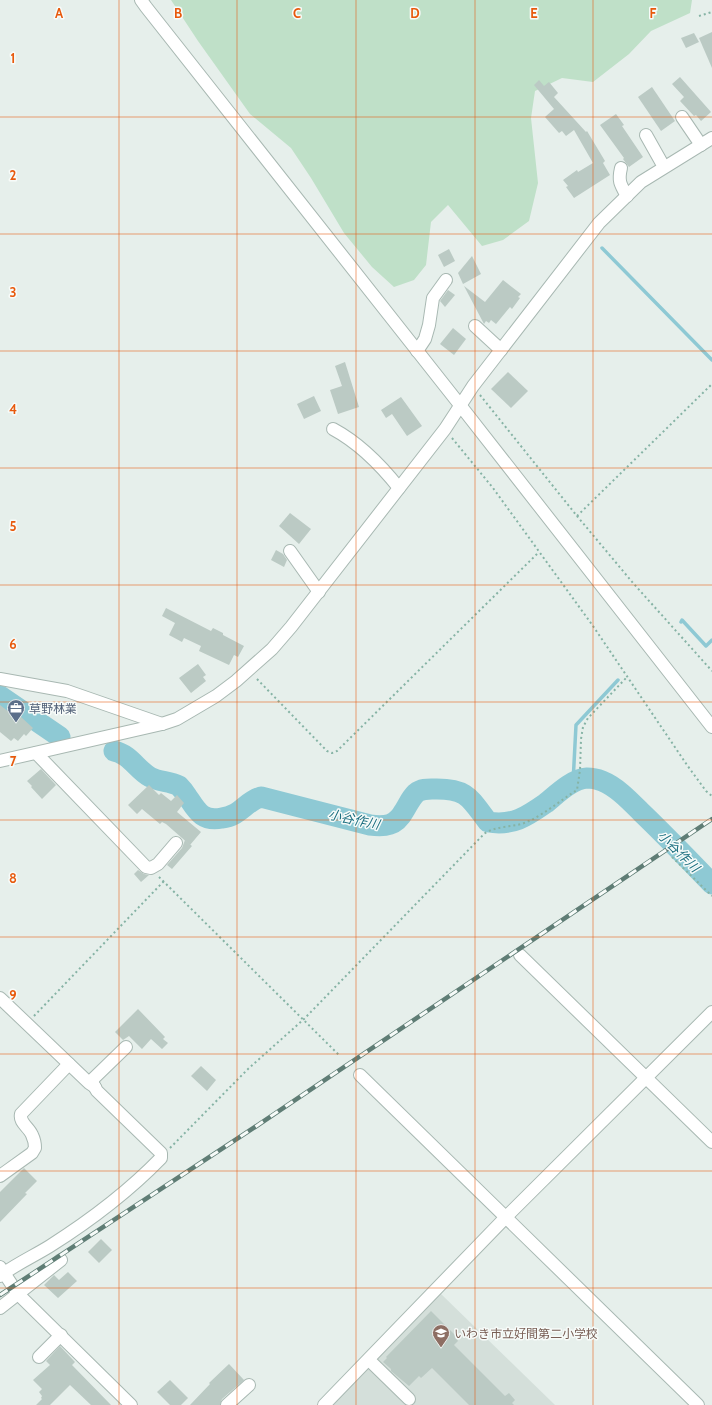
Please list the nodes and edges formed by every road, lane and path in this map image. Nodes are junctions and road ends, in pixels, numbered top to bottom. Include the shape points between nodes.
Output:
1 (142, 0) edge
2 (712, 12) edge
3 (699, 16) dead end
4 (682, 117) dead end
5 (646, 135) dead end
6 (712, 138) edge
7 (701, 145) junction
8 (621, 168) dead end
9 (664, 168) junction
10 (627, 196) junction
11 (446, 280) dead end
12 (475, 326) dead end
13 (501, 350) junction
14 (417, 351) junction
15 (712, 384) edge
16 (473, 386) junction
17 (460, 405) junction
18 (333, 429) dead end
19 (444, 429) junction
20 (399, 488) junction
21 (577, 516) junction
22 (290, 551) dead end
23 (539, 552) junction
24 (319, 592) junction
25 (248, 670) junction
26 (712, 671) edge
27 (627, 677) junction
28 (0, 679) edge
29 (162, 724) junction
30 (712, 727) edge
31 (36, 753) junction
32 (0, 761) edge
33 (712, 796) edge
34 (176, 843) dead end
35 (672, 857) dead end
36 (151, 868) junction
37 (164, 881) junction
38 (712, 896) edge
39 (520, 954) dead end
40 (0, 998) edge
41 (712, 1012) edge
42 (304, 1019) junction
43 (26, 1024) junction
44 (126, 1047) dead end
45 (339, 1055) dead end
46 (69, 1064) junction
47 (360, 1074) dead end
48 (647, 1078) junction
49 (95, 1087) junction
50 (712, 1142) edge
51 (161, 1158) junction
52 (0, 1176) edge
53 (506, 1217) junction
54 (61, 1260) dead end
55 (1, 1272) edge
56 (18, 1294) junction
57 (0, 1308) edge
58 (61, 1335) junction
59 (39, 1357) dead end
60 (369, 1360) junction
61 (250, 1385) dead end
62 (409, 1399) dead end
63 (131, 1405) edge
64 (227, 1405) edge
65 (324, 1405) edge
66 (698, 1405) edge

1 - 14 street
2 - 3 path
4 - 7 street
5 - 9 street
6 - 7 street
7 - 9 street
8 - 10 street via 619,179
9 - 10 street via 642,182
10 - 13 street via 599,223
11 - 14 street via 433,298 427,332
12 - 13 street
13 - 16 street
14 - 17 street
15 - 21 path
16 - 17 street
16 - 21 path
17 - 19 street
17 - 30 street
18 - 20 street via 360,446
19 - 20 street
19 - 23 path via 493,488
20 - 24 street
21 - 26 path
22 - 24 street
23 - 25 path via 337,751 327,751
23 - 27 path
24 - 25 street via 272,649
25 - 29 street via 206,703
27 - 33 path via 687,765
27 - 42 path via 588,718 583,727 576,790 528,822 490,830 484,834
28 - 29 street via 68,691
29 - 31 street
31 - 32 street
31 - 36 street via 145,866
34 - 36 street via 158,864
35 - 38 path
36 - 37 path
37 - 42 path
37 - 43 path
39 - 48 street
40 - 43 street
41 - 48 street
42 - 45 path
42 - 51 path via 248,1069
43 - 46 street
44 - 49 street via 93,1079
46 - 49 street
46 - 52 street via 21,1114 22,1122 33,1135 35,1148 32,1153
47 - 53 street
48 - 50 street
48 - 53 street
49 - 51 street via 161,1153
51 - 55 street via 92,1218 42,1251
53 - 60 street
53 - 66 street
54 - 56 street
55 - 56 street
56 - 57 street
56 - 58 street
58 - 59 street
58 - 63 street
60 - 62 street
60 - 65 street
61 - 64 street

